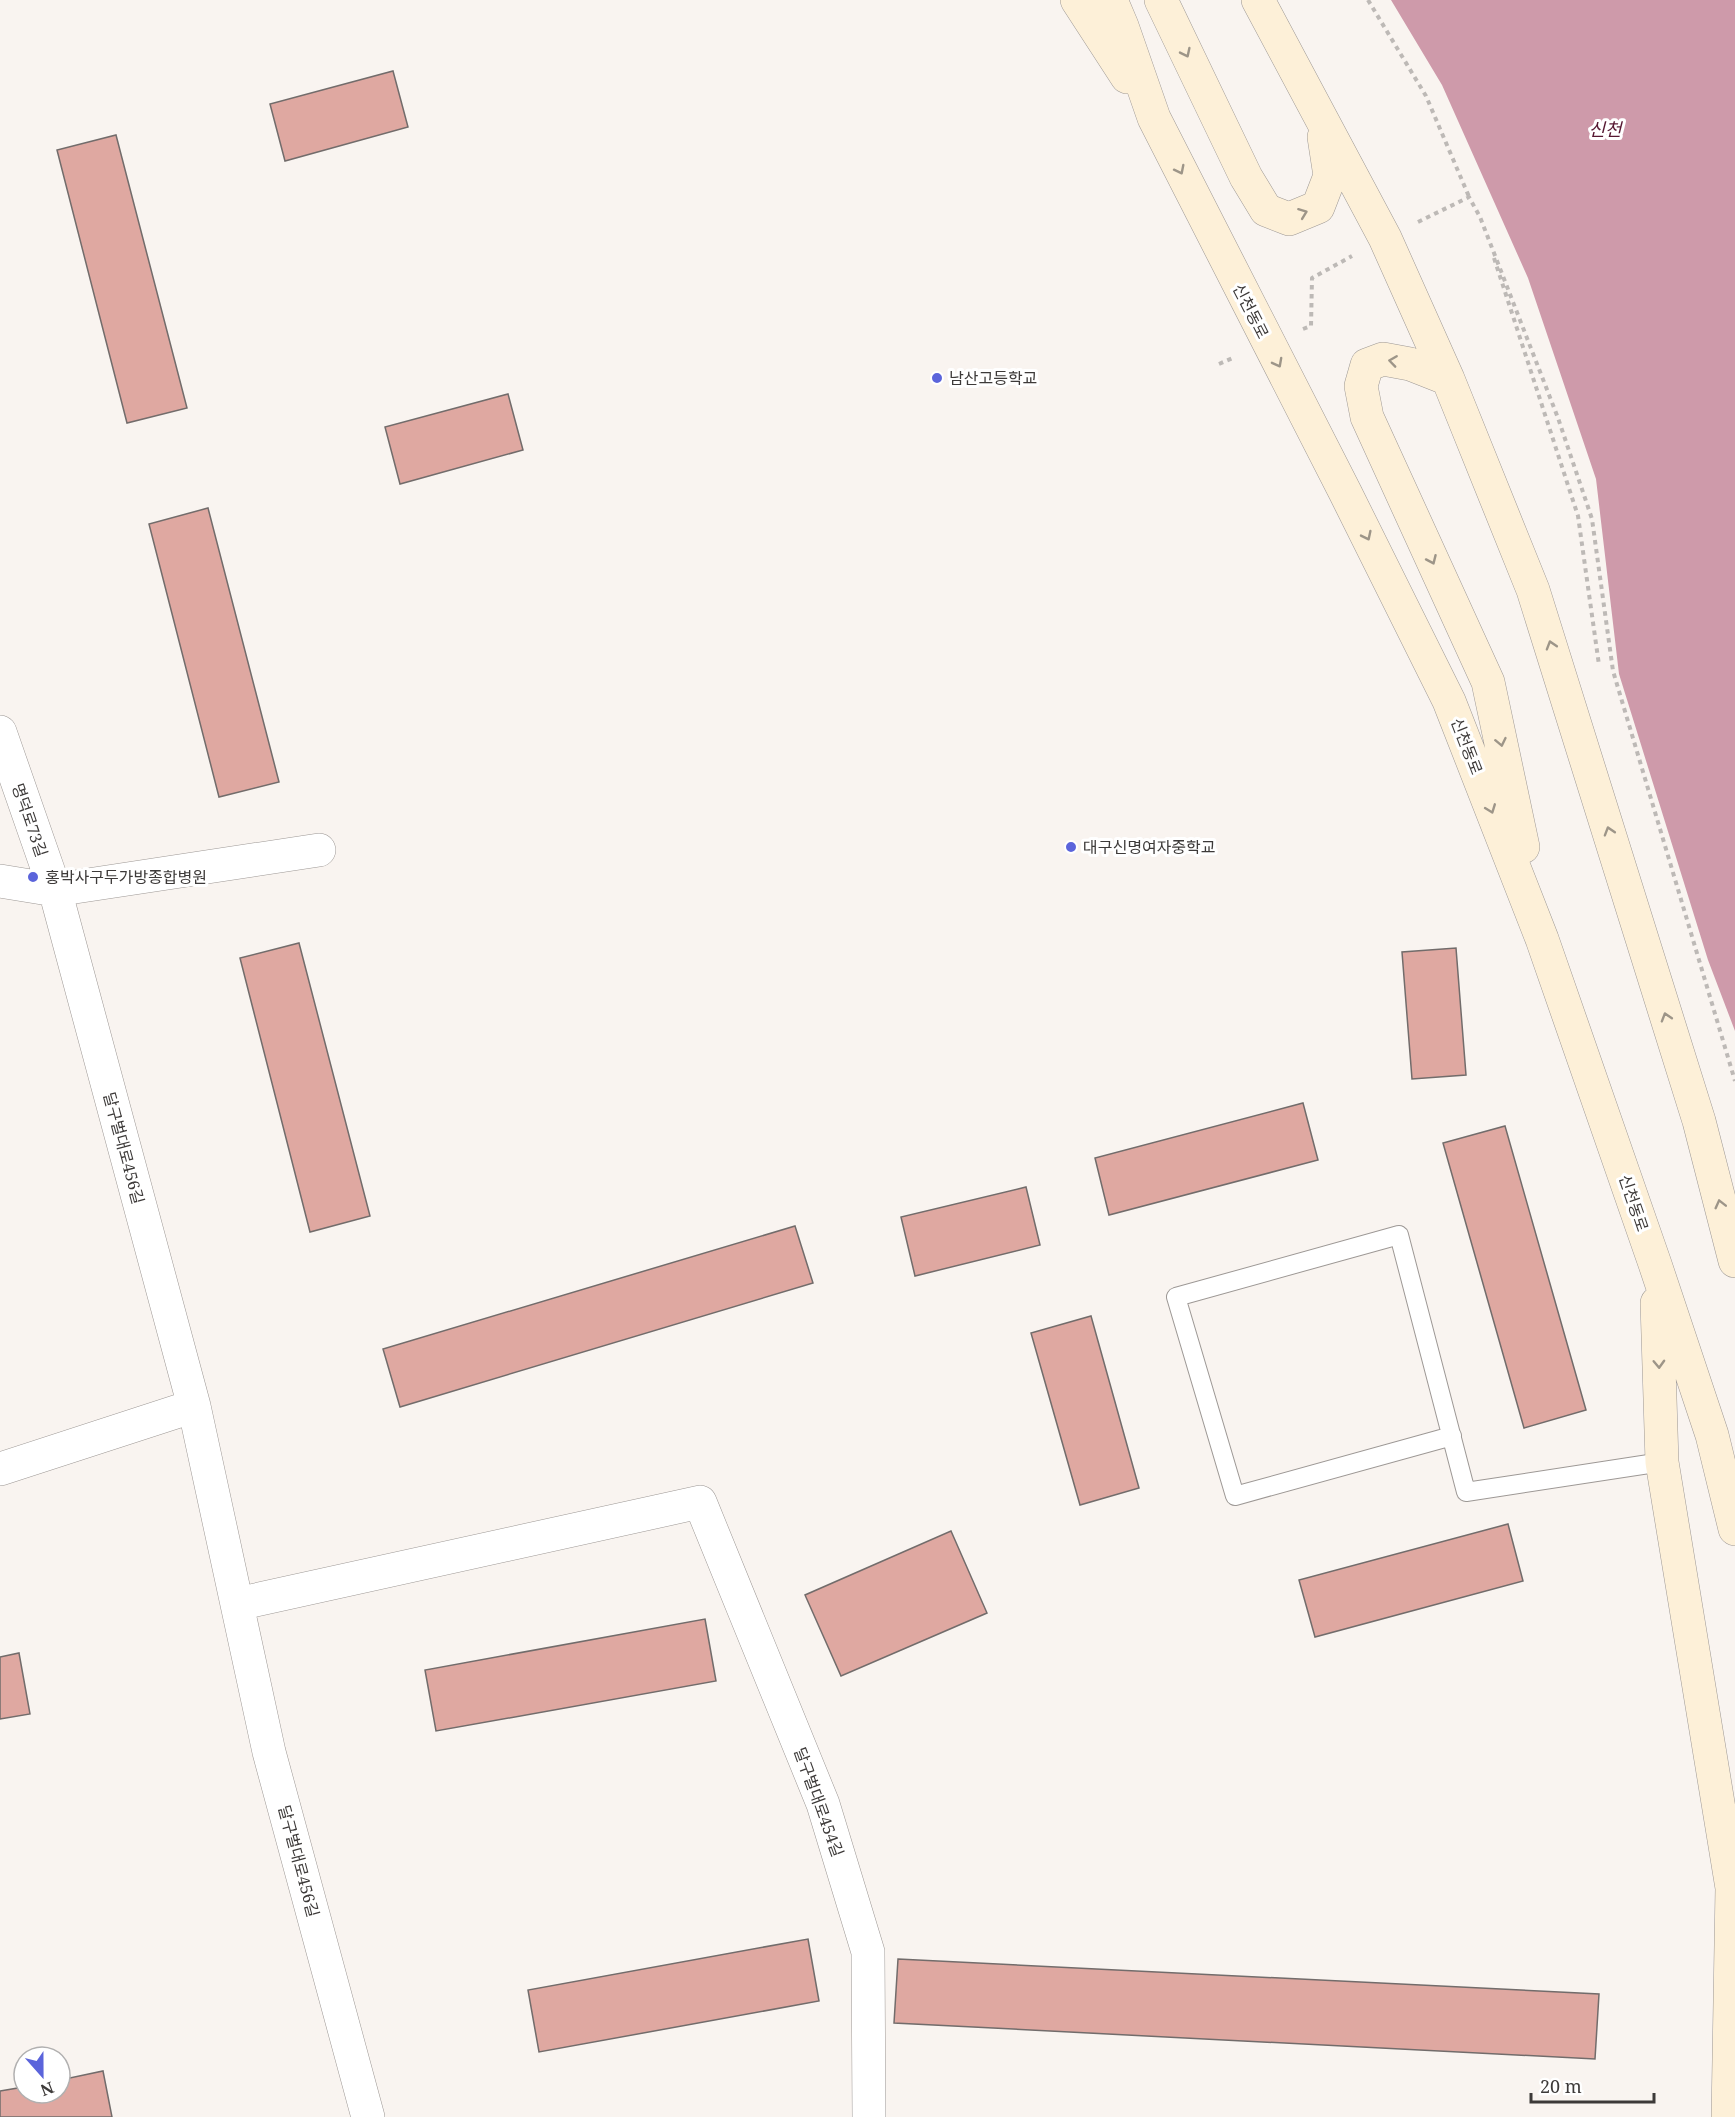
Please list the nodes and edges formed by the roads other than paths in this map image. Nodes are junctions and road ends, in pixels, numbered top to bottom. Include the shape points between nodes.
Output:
1 (1077, 0) edge
2 (1111, 0) edge
3 (1161, 0) edge
4 (1258, 0) edge
5 (1320, 116) junction
6 (1154, 118) junction
7 (1448, 379) junction
8 (0, 732) edge
9 (319, 850) dead end
10 (0, 881) edge
11 (54, 890) junction
12 (1542, 939) junction
13 (1735, 1261) edge
14 (1655, 1264) junction
15 (194, 1406) junction
16 (1452, 1436) junction
17 (1662, 1462) junction
18 (0, 1469) edge
19 (1735, 1529) edge
20 (237, 1604) junction
21 (1732, 2060) edge
22 (368, 2117) edge
23 (869, 2117) edge
24 (1728, 2117) edge

1 - 6 main road
2 - 6 main road, 신천동로
3 -> 5 main road via 1246,177 1266,210 1289,219 1318,207 1330,176
4 - 5 main road
5 - 7 main road via 1385,238
6 -> 12 main road, 신천동로 via 1449,701
7 -> 12 main road via 1410,364 1383,359 1367,366 1361,386 1367,417 1488,682
13 -> 7 main road via 1699,1121 1533,590
8 - 11 street, 명덕로73길
9 - 11 street
10 - 11 street
11 - 15 street, 달구벌대로456길
12 - 14 main road, 신천동로
14 -> 17 main road
14 - 19 main road, 신천동로 via 1712,1435
15 - 18 street
15 - 20 street, 달구벌대로456길
16 - 16 lane via 1399,1235 1176,1297 1235,1496
16 - 17 lane via 1466,1492
17 - 21 main road via 1732,1888
20 - 22 street, 달구벌대로456길 via 269,1752
20 - 23 street, 달구벌대로454길 via 700,1502 823,1804 868,1952
21 - 24 main road

